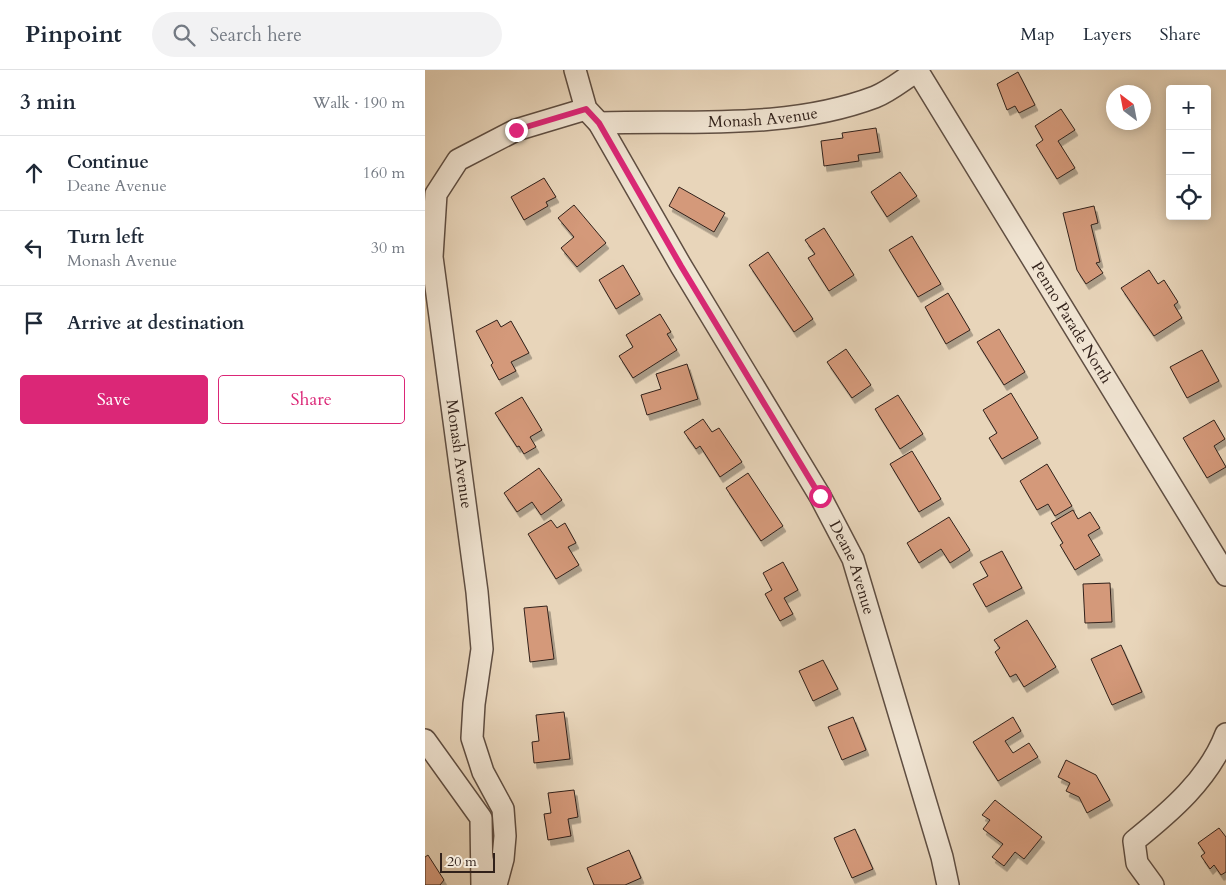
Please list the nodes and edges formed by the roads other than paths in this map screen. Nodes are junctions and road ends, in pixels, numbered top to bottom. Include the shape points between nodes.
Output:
1 (575, 70) edge
2 (917, 70) edge
3 (593, 116) junction
4 (1226, 575) edge
5 (1226, 734) edge
6 (425, 740) edge
7 (481, 885) edge
8 (496, 885) edge
9 (947, 885) edge
10 (1153, 885) edge

1 - 3 street, Deane Avenue
2 - 3 street, Monash Avenue via 876,96 826,110 756,121
2 - 4 street, Penno Parade North
3 - 8 street, Monash Avenue via 516,130 458,160 436,194 432,258 482,649 472,738 483,772 503,809 503,859
3 - 9 street, Deane Avenue via 820,496 853,559 937,840
5 - 10 street via 1219,753 1175,808 1133,841 1137,863
6 - 7 street via 481,818

